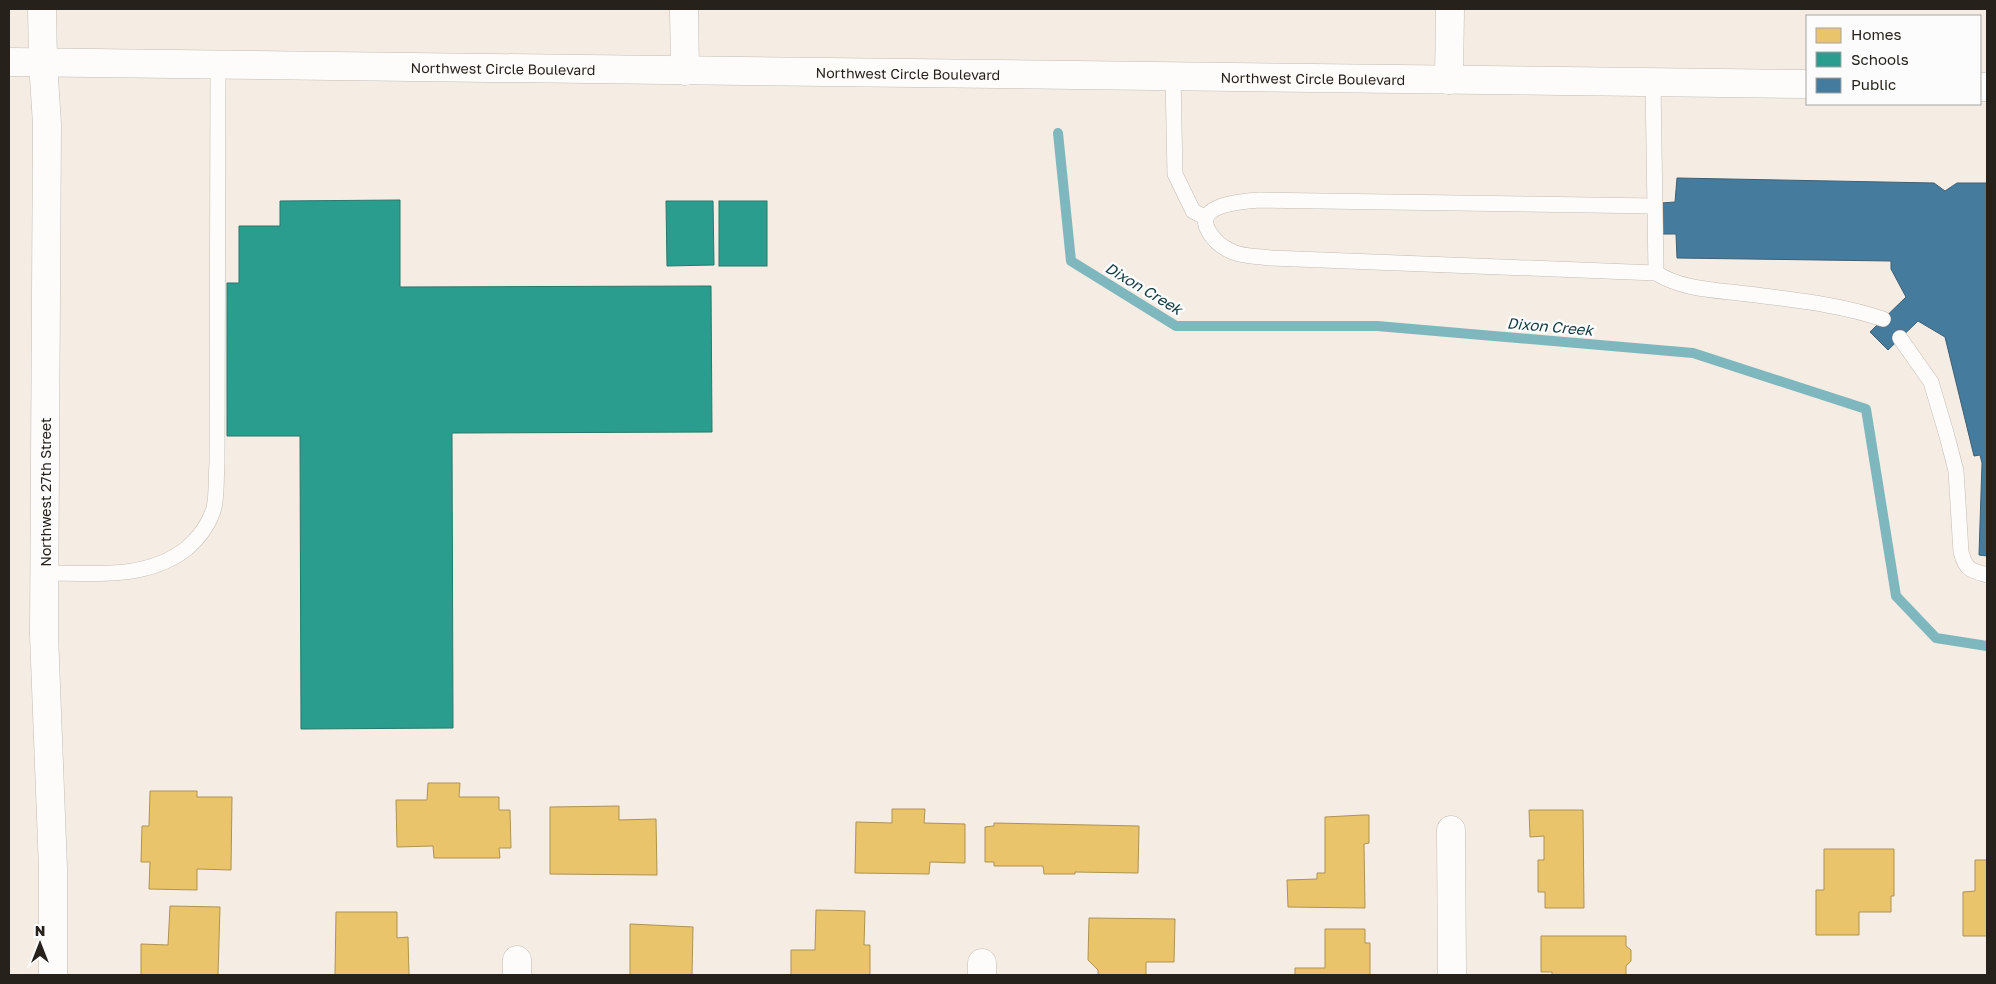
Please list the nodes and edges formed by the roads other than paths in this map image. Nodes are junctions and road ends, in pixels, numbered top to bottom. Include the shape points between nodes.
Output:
1 (42, 9) edge
2 (684, 9) edge
3 (1450, 9) edge
4 (9, 62) edge
5 (43, 62) junction
6 (218, 64) junction
7 (685, 71) junction
8 (1173, 77) junction
9 (1449, 80) junction
10 (1653, 82) junction
11 (1806, 84) edge
12 (1654, 206) junction
13 (1206, 218) junction
14 (1656, 273) junction
15 (1883, 319) dead end
16 (1900, 338) dead end
17 (45, 573) junction
18 (1987, 574) edge
19 (1452, 830) dead end
20 (53, 975) edge
21 (1452, 975) edge

1 - 5 main road, Northwest 27th Street
2 - 7 main road
3 - 9 main road
4 - 5 main road, Northwest Circle Boulevard
5 - 6 main road, Northwest Circle Boulevard
5 - 17 main road, Northwest 27th Street via 47,124
6 - 7 main road, Northwest Circle Boulevard
6 - 17 lane via 217,462 214,507 206,528 194,541 175,557 150,568 123,573
7 - 8 main road, Northwest Circle Boulevard
8 - 9 main road, Northwest Circle Boulevard
8 - 13 lane via 1175,174 1193,211
9 - 10 main road, Northwest Circle Boulevard
10 - 11 main road, Northwest Circle Boulevard
10 - 12 lane
12 - 13 lane via 1260,200 1234,201 1210,212
12 - 14 lane
13 - 14 lane via 1207,228 1221,246 1235,253 1271,258
14 - 15 lane via 1690,287 1804,301
16 - 18 lane via 1931,382 1947,436 1956,471 1961,552 1965,565
17 - 20 main road, Northwest 27th Street
19 - 21 main road

